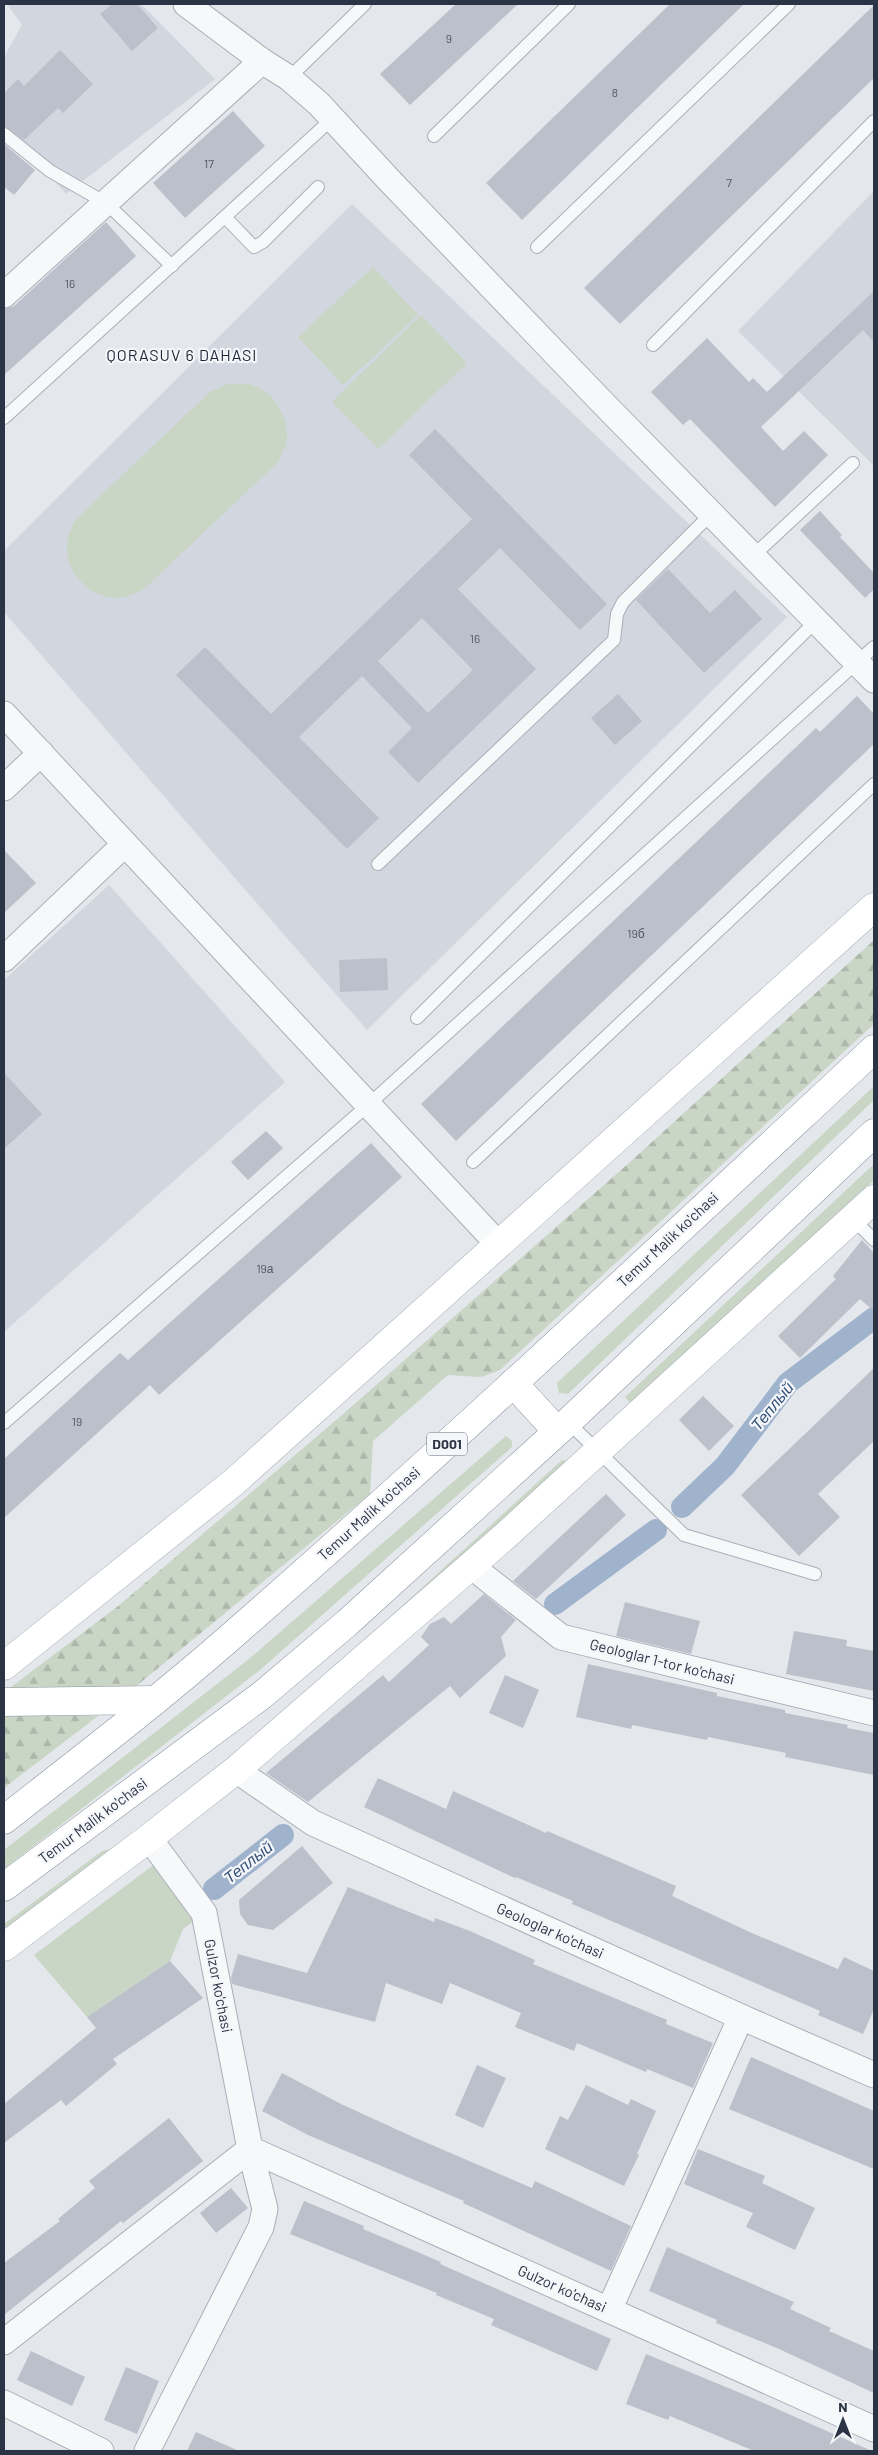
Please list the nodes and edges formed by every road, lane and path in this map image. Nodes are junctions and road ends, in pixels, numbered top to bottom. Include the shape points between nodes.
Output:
1 (186, 4) edge
2 (365, 4) edge
3 (569, 4) edge
4 (788, 4) edge
5 (262, 61) junction
6 (289, 78) junction
7 (332, 119) junction
8 (874, 121) edge
9 (4, 134) edge
10 (434, 136) dead end
11 (318, 187) dead end
12 (106, 203) junction
13 (225, 217) junction
14 (537, 247) dead end
15 (172, 266) junction
16 (4, 295) edge
17 (653, 345) dead end
18 (4, 418) edge
19 (853, 463) dead end
20 (711, 514) junction
21 (753, 556) junction
22 (816, 620) junction
23 (869, 663) edge
24 (4, 714) edge
25 (41, 753) junction
26 (874, 784) edge
27 (4, 788) edge
28 (125, 844) junction
29 (378, 864) dead end
30 (874, 907) edge
31 (4, 959) edge
32 (417, 1018) dead end
33 (874, 1049) edge
34 (367, 1106) junction
35 (874, 1134) edge
36 (472, 1162) dead end
37 (874, 1199) edge
38 (852, 1219) junction
39 (874, 1240) edge
40 (499, 1245) junction
41 (513, 1383) junction
42 (4, 1423) edge
43 (563, 1426) junction
44 (598, 1452) junction
45 (472, 1566) junction
46 (815, 1574) dead end
47 (4, 1666) edge
48 (155, 1700) junction
49 (4, 1702) edge
50 (874, 1713) edge
51 (236, 1770) junction
52 (4, 1820) edge
53 (149, 1838) junction
54 (4, 1887) edge
55 (4, 1947) edge
56 (741, 2017) junction
57 (874, 2075) edge
58 (250, 2149) junction
59 (609, 2310) junction
60 (4, 2342) edge
61 (4, 2403) edge
62 (874, 2430) edge
63 (101, 2451) edge
64 (147, 2451) edge

1 - 5 street
2 - 6 lane
3 - 10 lane
4 - 14 lane
5 - 6 street
5 - 12 street
6 - 7 street
7 - 13 lane
7 - 20 street
8 - 17 lane
9 - 12 lane via 50,171
11 - 13 lane via 263,242 254,247
12 - 15 lane
12 - 16 street
13 - 15 lane
15 - 18 lane
19 - 21 lane
20 - 21 street
20 - 29 lane via 623,602 614,640
21 - 22 street
22 - 23 street
22 - 32 lane
23 - 34 lane
24 - 25 street
25 - 27 street
25 - 28 street
26 - 36 lane
28 - 31 street
28 - 34 street
30 - 40 main road
33 - 41 main road, Temur Malik ko'chasi / D001
34 - 40 street
34 - 42 lane
35 - 43 main road, Temur Malik ko'chasi
37 - 38 main road
38 - 39 lane
38 - 44 main road
40 - 47 main road via 234,1482
41 - 43 main road
41 - 48 main road, Temur Malik ko'chasi / D001 via 226,1641
43 - 44 lane
43 - 54 main road, Temur Malik ko'chasi via 347,1623 262,1695
44 - 45 main road
44 - 46 lane via 684,1535
45 - 50 street, Geologlar 1-tor ko'chasi via 561,1637
45 - 51 main road
48 - 49 main road
48 - 52 main road, Temur Malik ko'chasi / D001
51 - 53 main road
51 - 56 street, Geologlar ko'chasi via 313,1823
53 - 55 main road
53 - 58 street, Gulzor ko'chasi via 204,1913
56 - 57 street, Geologlar ko'chasi
56 - 59 street
58 - 59 street, Gulzor ko'chasi
58 - 60 street
58 - 64 street via 265,2209 261,2227
59 - 62 street, Gulzor ko'chasi
61 - 63 street

